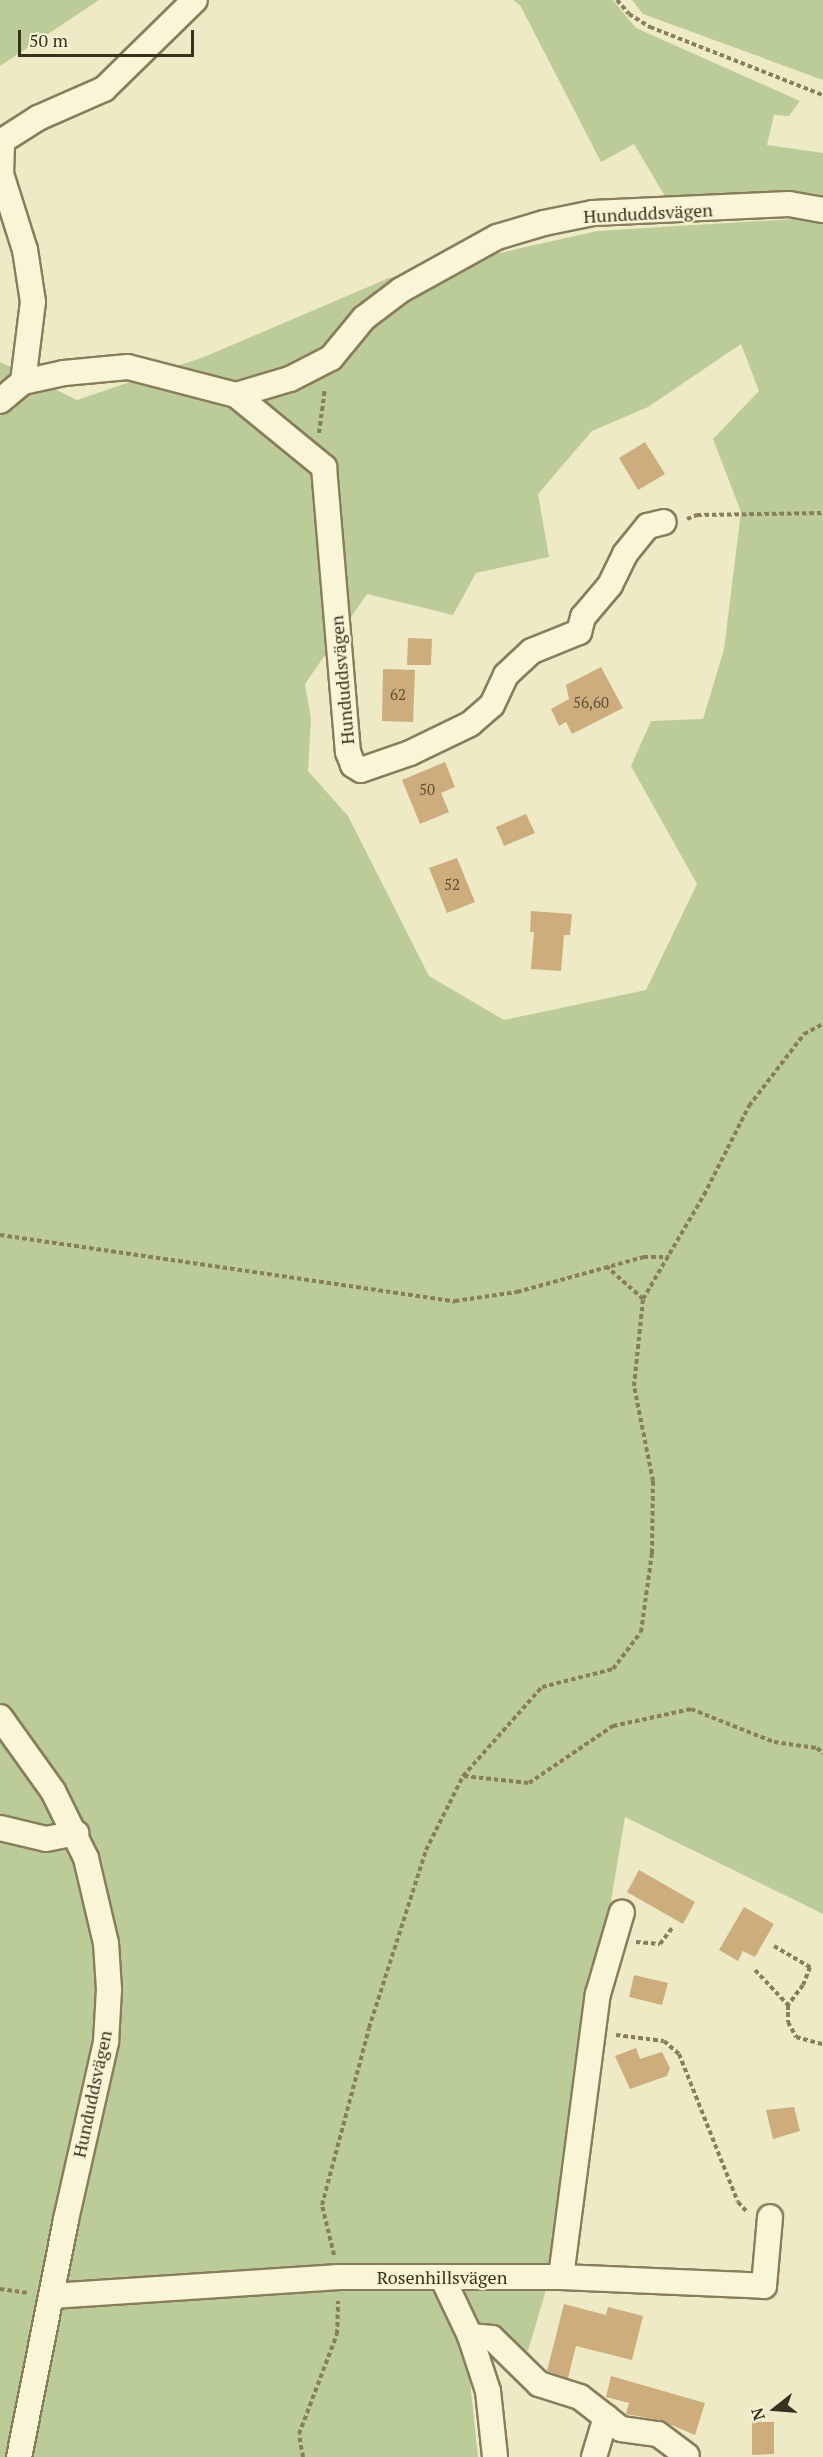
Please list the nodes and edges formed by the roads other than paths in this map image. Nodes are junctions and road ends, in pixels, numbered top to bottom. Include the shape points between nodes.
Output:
1 (195, 0) edge
2 (823, 210) edge
3 (23, 382) junction
4 (236, 395) junction
5 (0, 401) edge
6 (664, 522) road end
7 (0, 1717) edge
8 (0, 1828) edge
9 (76, 1833) junction
10 (622, 1912) dead end
11 (770, 2217) road end
12 (442, 2277) junction
13 (561, 2277) junction
14 (52, 2296) junction
15 (470, 2336) junction
16 (606, 2417) junction
17 (687, 2456) dead end
18 (19, 2457) edge
19 (495, 2457) edge
20 (594, 2457) edge

1 - 3 street via 105,89 38,118 2,141 2,174 25,250 33,302
2 - 4 street, Hunduddsvägen via 789,204 593,213 507,234 401,290 364,318 332,358 290,379
3 - 4 street via 64,373 128,367
3 - 5 street
4 - 6 street, Hunduddsvägen via 324,467 348,752 353,765 362,770 410,753 470,724 485,712 506,675 532,651 579,632 583,616 610,585 625,554 648,526
7 - 9 street, Hunduddsvägen via 53,1791
8 - 9 street via 45,1839
9 - 14 street, Hunduddsvägen via 98,1901 109,1989 106,2043
10 - 13 street via 598,1994
11 - 13 street, Rosenhillsvägen via 764,2286
12 - 13 street, Rosenhillsvägen
12 - 14 street, Rosenhillsvägen via 339,2277
12 - 15 street
14 - 18 street, Hunduddsvägen
15 - 16 street via 492,2338 538,2384 580,2397
15 - 19 street via 488,2391
16 - 17 street via 621,2429 658,2434
16 - 20 street

